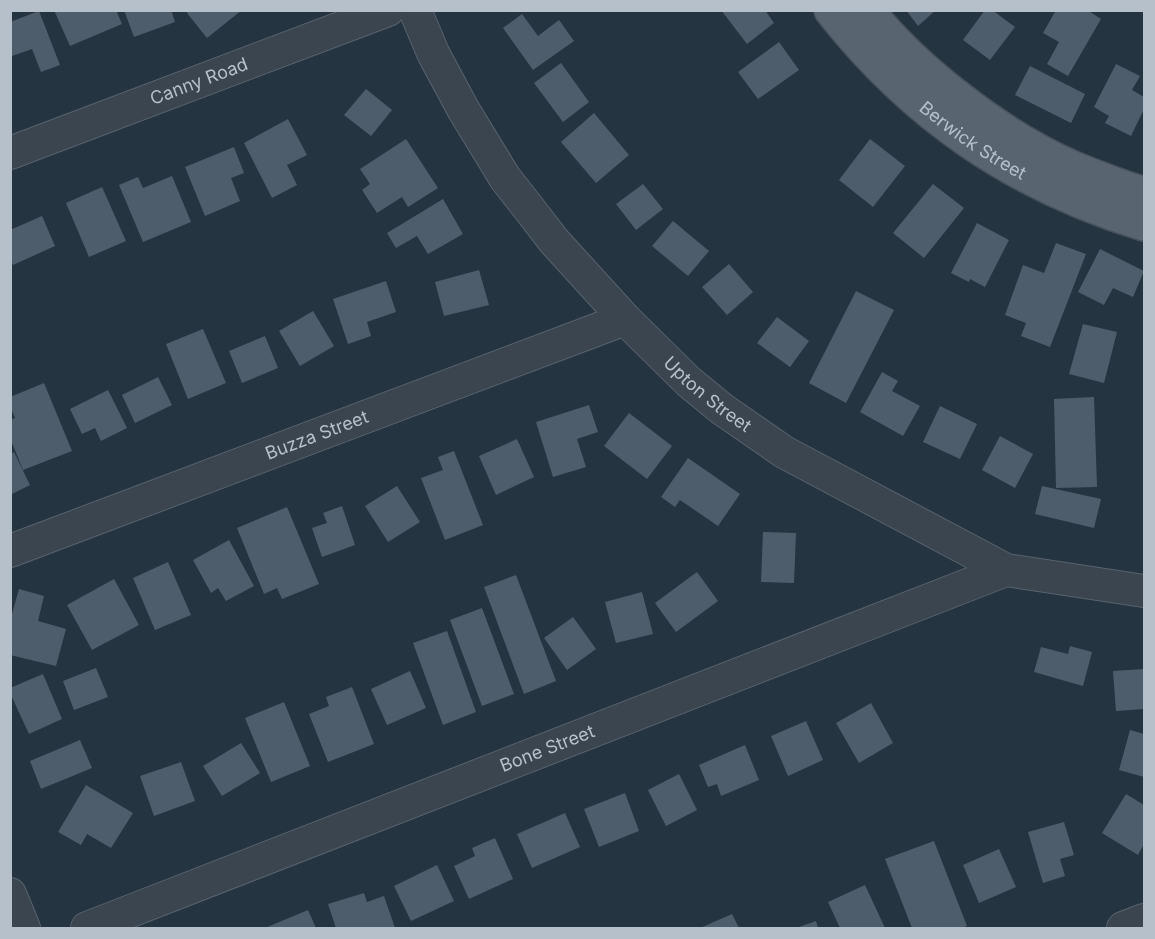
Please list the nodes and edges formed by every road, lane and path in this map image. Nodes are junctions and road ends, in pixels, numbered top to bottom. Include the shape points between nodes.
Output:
1 (388, 10) edge
2 (415, 10) edge
3 (831, 10) edge
4 (867, 10) edge
5 (10, 153) edge
6 (1144, 194) edge
7 (1144, 224) edge
8 (625, 319) junction
9 (10, 551) edge
10 (1006, 570) junction
11 (1144, 591) edge
12 (10, 894) edge
13 (1144, 920) edge
14 (24, 928) edge
15 (87, 928) edge
16 (1122, 928) edge

1 - 5 street, Canny Road
2 - 8 street, Upton Street via 463,109 505,178 554,241
3 - 7 main road, Berwick Street via 891,78 972,145 1018,172
4 - 6 main road, Berwick Street via 942,84 998,126 1069,166
8 - 9 street, Buzza Street
8 - 10 street, Upton Street via 689,382 784,452
10 - 11 street, Upton Street
10 - 15 street, Bone Street
12 - 14 street
13 - 16 street

